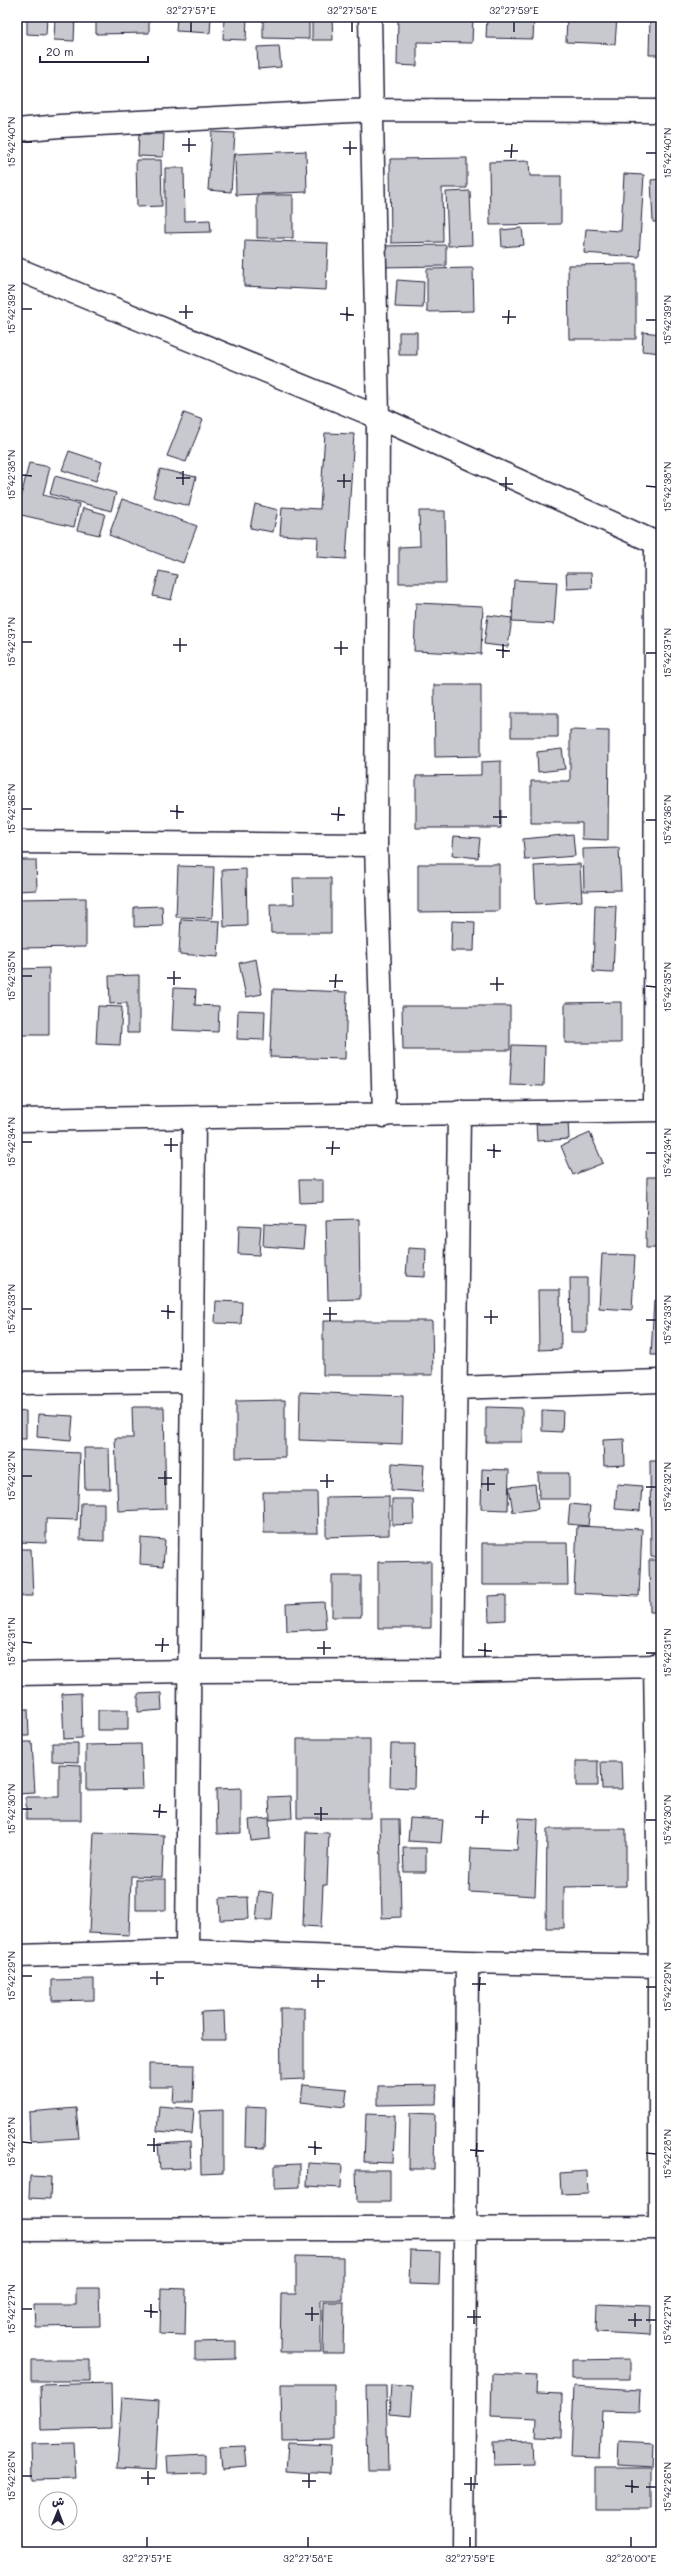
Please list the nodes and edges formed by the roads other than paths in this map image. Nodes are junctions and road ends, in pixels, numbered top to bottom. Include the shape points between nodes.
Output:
1 (370, 17) edge
2 (372, 110) junction
3 (661, 111) edge
4 (17, 130) edge
5 (17, 269) edge
6 (378, 417) junction
7 (659, 544) edge
8 (17, 842) edge
9 (376, 845) junction
10 (658, 1110) edge
11 (459, 1112) junction
12 (384, 1116) junction
13 (194, 1118) junction
14 (17, 1120) edge
15 (192, 1381) junction
16 (661, 1382) edge
17 (17, 1383) edge
18 (455, 1388) junction
19 (658, 1666) edge
20 (452, 1670) junction
21 (190, 1671) junction
22 (17, 1674) edge
23 (187, 1951) junction
24 (17, 1956) edge
25 (467, 1962) junction
26 (660, 1966) edge
27 (467, 2228) junction
28 (661, 2228) edge
29 (17, 2230) edge
30 (463, 2552) edge

1 - 2 street
2 - 3 street
2 - 4 street
2 - 6 street
5 - 6 street
6 - 7 street
6 - 9 street
7 - 10 street
8 - 9 street
9 - 12 street
10 - 11 street
11 - 12 street
11 - 18 street
12 - 13 street
13 - 14 street
13 - 15 street
15 - 17 street
15 - 21 street
16 - 18 street
18 - 20 street
19 - 20 street
19 - 26 street
20 - 21 street
21 - 22 street
21 - 23 street
23 - 24 street
23 - 25 street
25 - 26 street
25 - 27 street
26 - 28 street
27 - 28 street
27 - 29 street
27 - 30 street

